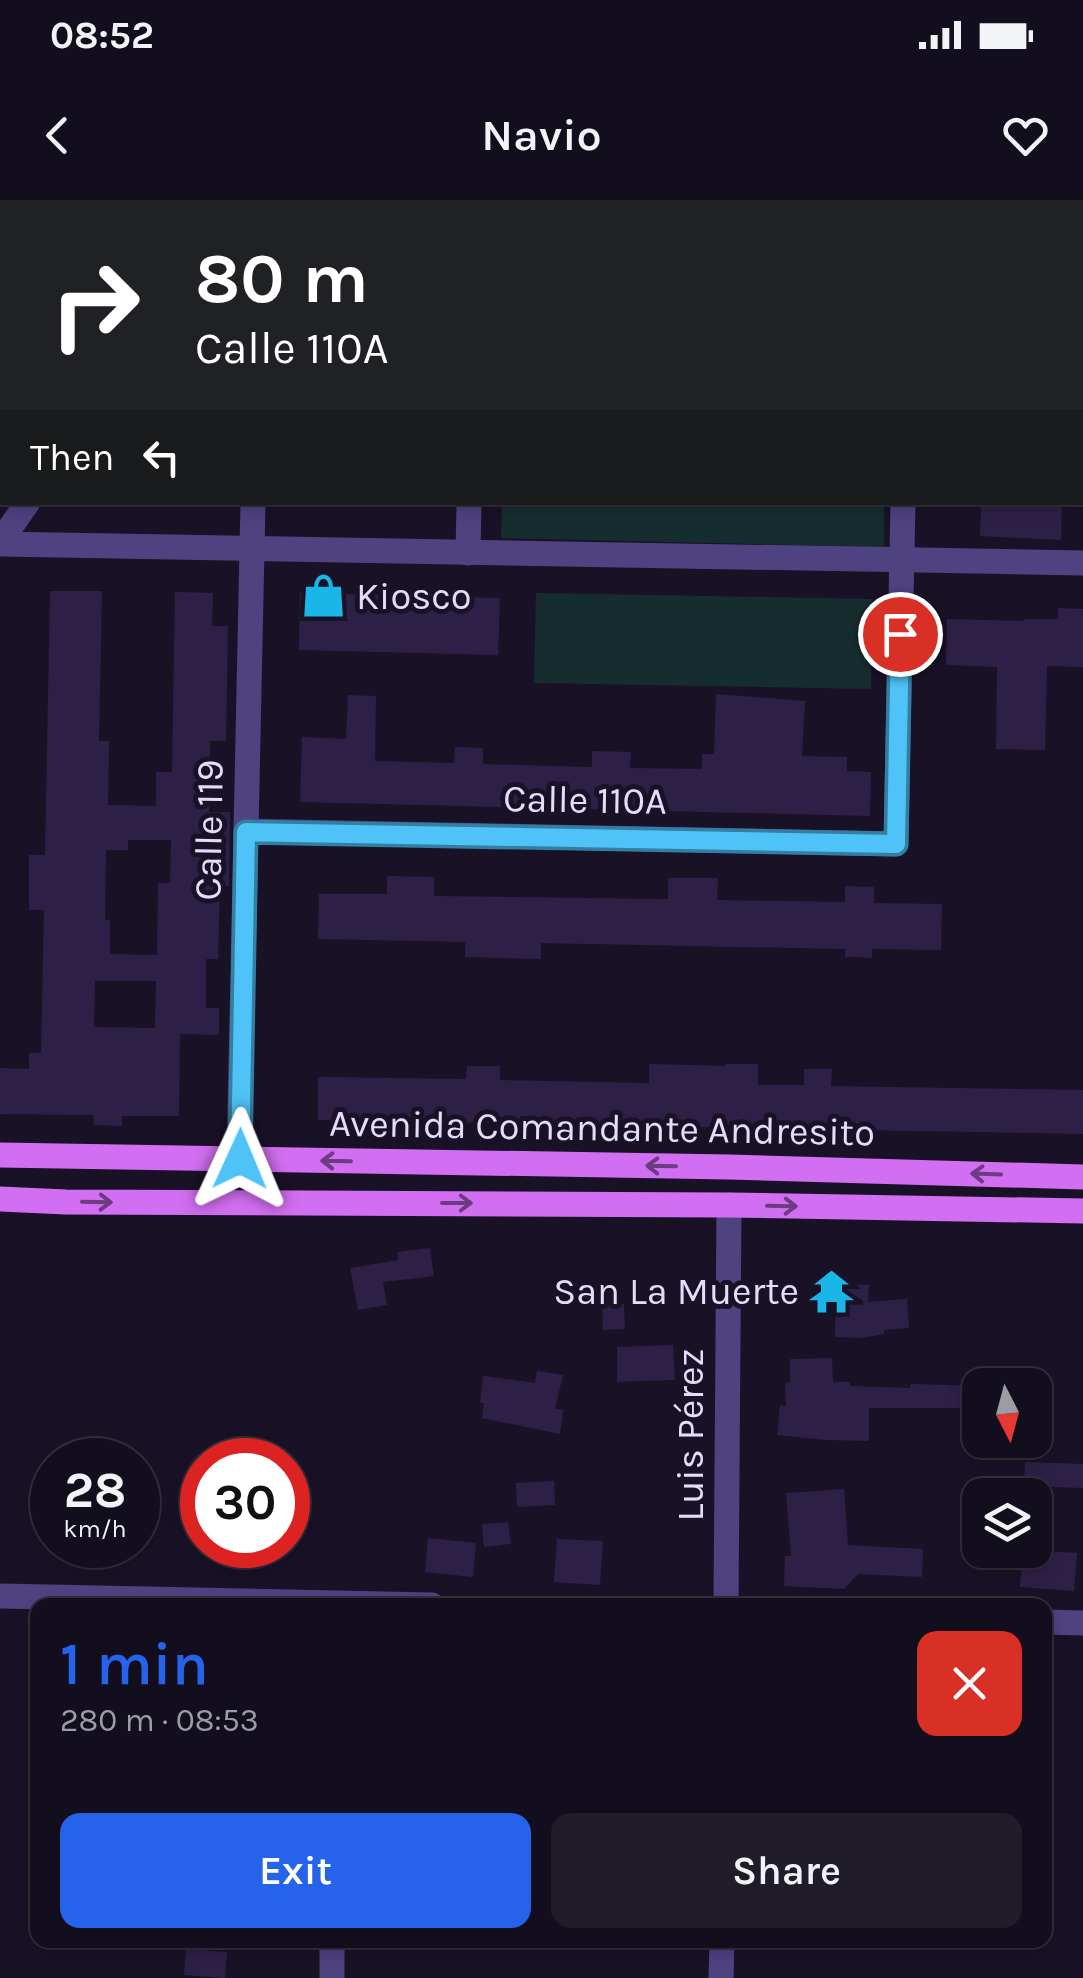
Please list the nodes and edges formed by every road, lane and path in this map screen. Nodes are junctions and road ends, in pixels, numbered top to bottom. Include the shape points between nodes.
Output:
1 (26, 505) edge
2 (253, 505) edge
3 (469, 505) edge
4 (903, 505) edge
5 (0, 543) edge
6 (252, 549) junction
7 (468, 553) junction
8 (902, 561) junction
9 (1083, 563) edge
10 (246, 832) junction
11 (0, 1155) edge
12 (240, 1159) junction
13 (1083, 1177) edge
14 (0, 1199) edge
15 (729, 1205) junction
16 (1083, 1211) edge
17 (0, 1596) edge
18 (96, 1598) edge
19 (726, 1598) edge
20 (1052, 1622) edge
21 (1083, 1623) edge
22 (332, 1948) edge
23 (722, 1948) edge
24 (332, 1978) edge
25 (721, 1978) edge

1 - 5 street
2 - 6 street, Calle 119
3 - 7 street
4 - 8 street
5 - 6 street
6 - 7 street
6 - 10 street, Calle 119
7 - 8 street
8 - 9 street
8 - 10 street, Calle 110A via 896,844
10 - 12 street, Calle 119
11 - 12 main road, Avenida Comandante Andresito
13 -> 12 main road, Avenida Comandante Andresito
14 -> 15 main road, Avenida Comandante Andresito
15 -> 16 main road, Avenida Comandante Andresito
15 - 19 street, Luis Pérez
17 - 18 street
20 - 21 street
22 - 24 street
23 - 25 street

